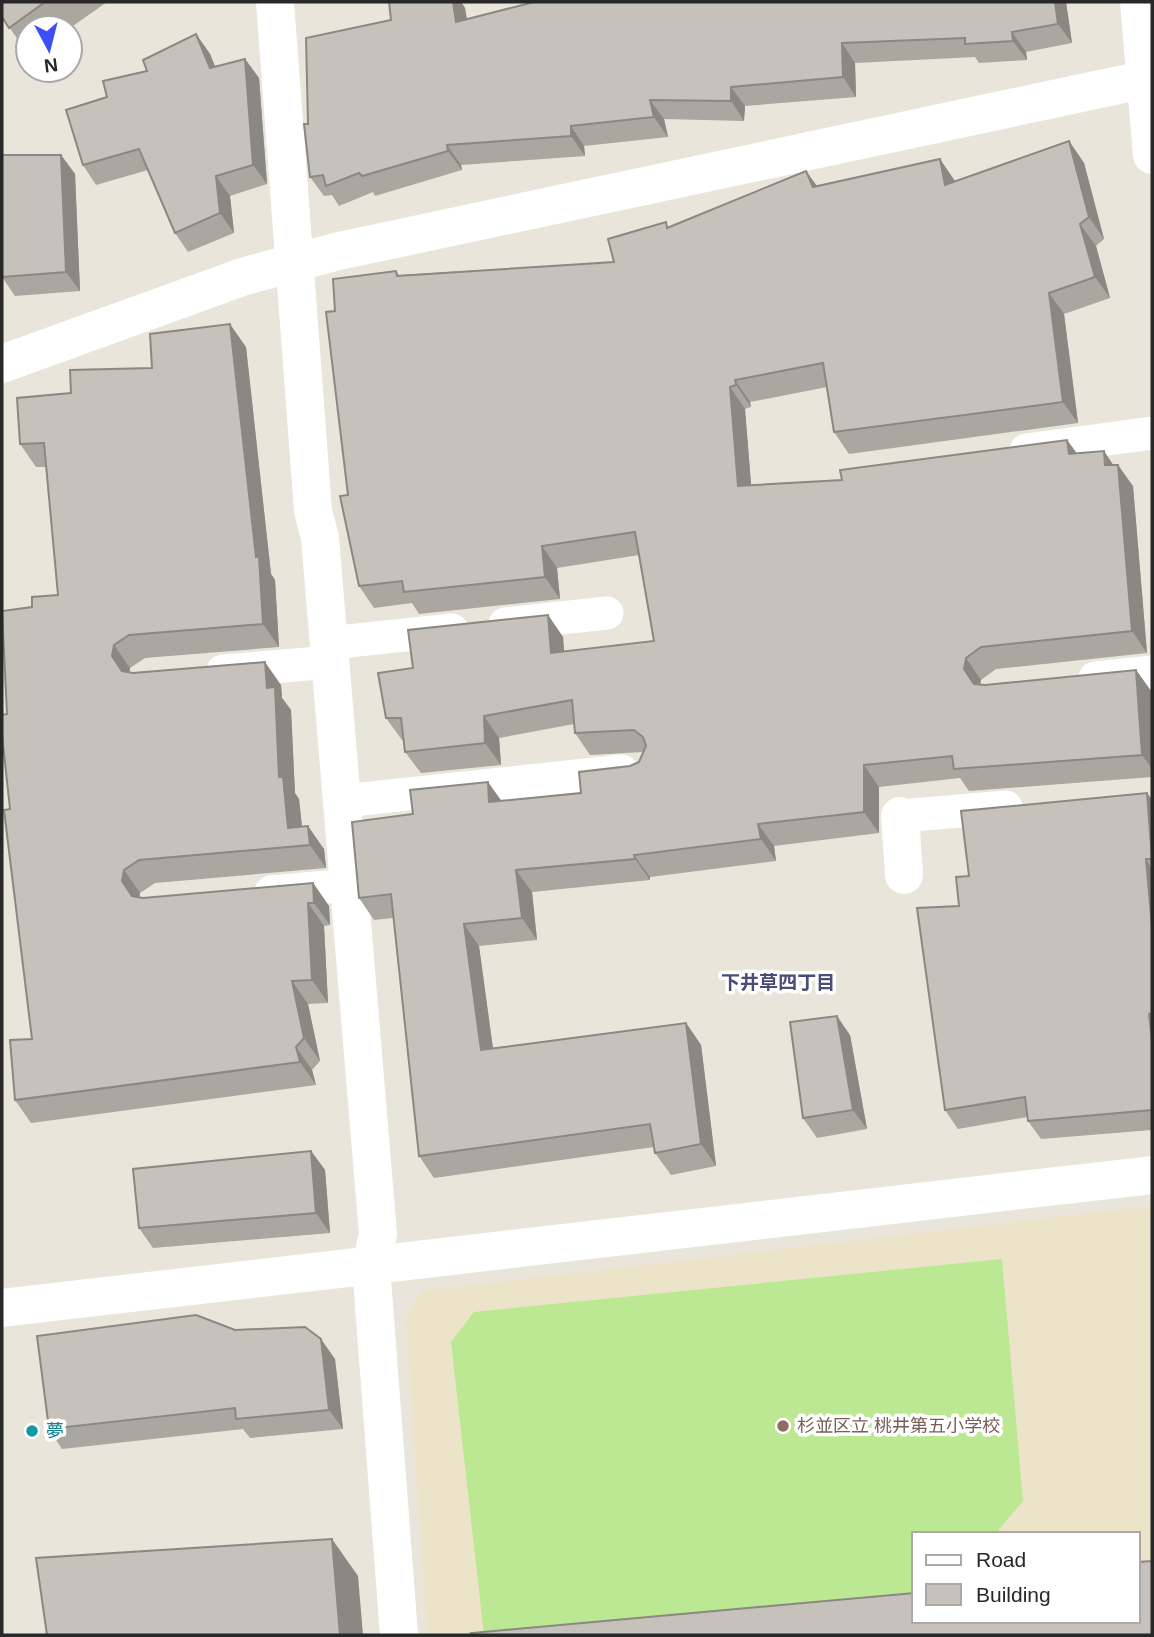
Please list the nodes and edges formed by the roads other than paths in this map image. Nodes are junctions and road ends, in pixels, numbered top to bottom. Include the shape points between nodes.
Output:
1 (275, 2) edge
2 (1139, 2) edge
3 (1148, 79) edge
4 (1152, 155) edge
5 (294, 263) junction
6 (2, 364) edge
7 (1152, 433) edge
8 (1001, 453) edge
9 (607, 613) dead end
10 (330, 653) junction
11 (1152, 672) edge
12 (187, 674) edge
13 (1062, 681) edge
14 (642, 769) edge
15 (343, 801) junction
16 (1033, 805) edge
17 (900, 816) joint
18 (904, 875) dead end
19 (349, 885) junction
20 (239, 895) edge
21 (1152, 1175) edge
22 (371, 1266) junction
23 (2, 1308) edge
24 (399, 1635) edge

1 - 5 street
2 - 3 street
3 - 4 street
3 - 5 street
5 - 6 street via 245,276
5 - 10 street via 313,511 320,538
7 - 8 lane
9 - 10 lane
10 - 12 lane
10 - 15 street
11 - 13 lane
14 - 15 lane
15 - 19 street
16 - 17 lane
17 - 18 street
19 - 20 lane
19 - 22 street via 378,1234
21 - 22 street
22 - 23 street
22 - 24 street

